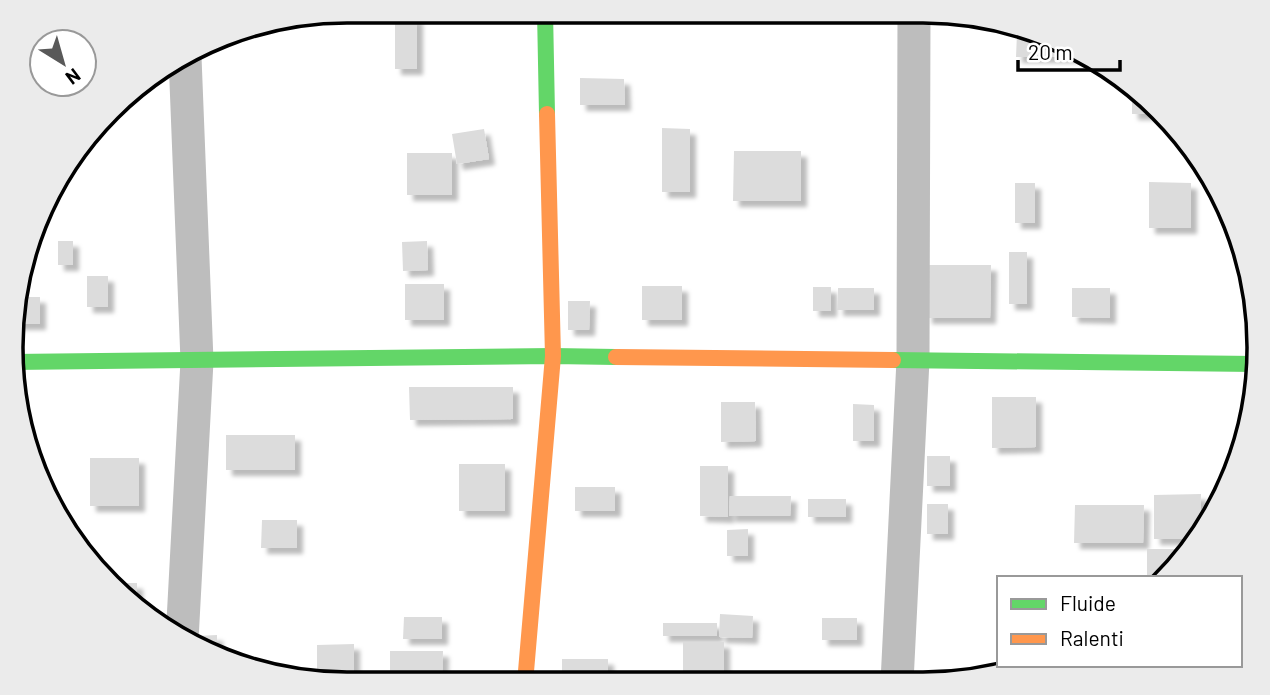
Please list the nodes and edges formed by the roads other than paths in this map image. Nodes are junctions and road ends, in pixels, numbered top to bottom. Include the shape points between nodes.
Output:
1 (545, 23) edge
2 (914, 23) edge
3 (185, 66) edge
4 (553, 356) junction
5 (913, 360) junction
6 (197, 361) junction
7 (23, 362) edge
8 (1247, 364) edge
9 (183, 628) edge
10 (526, 672) edge
11 (897, 672) edge

1 - 4 street
2 - 5 street
3 - 6 street
4 - 5 street
4 - 6 street
4 - 10 street
5 - 8 street
5 - 11 street
6 - 7 street
6 - 9 street

